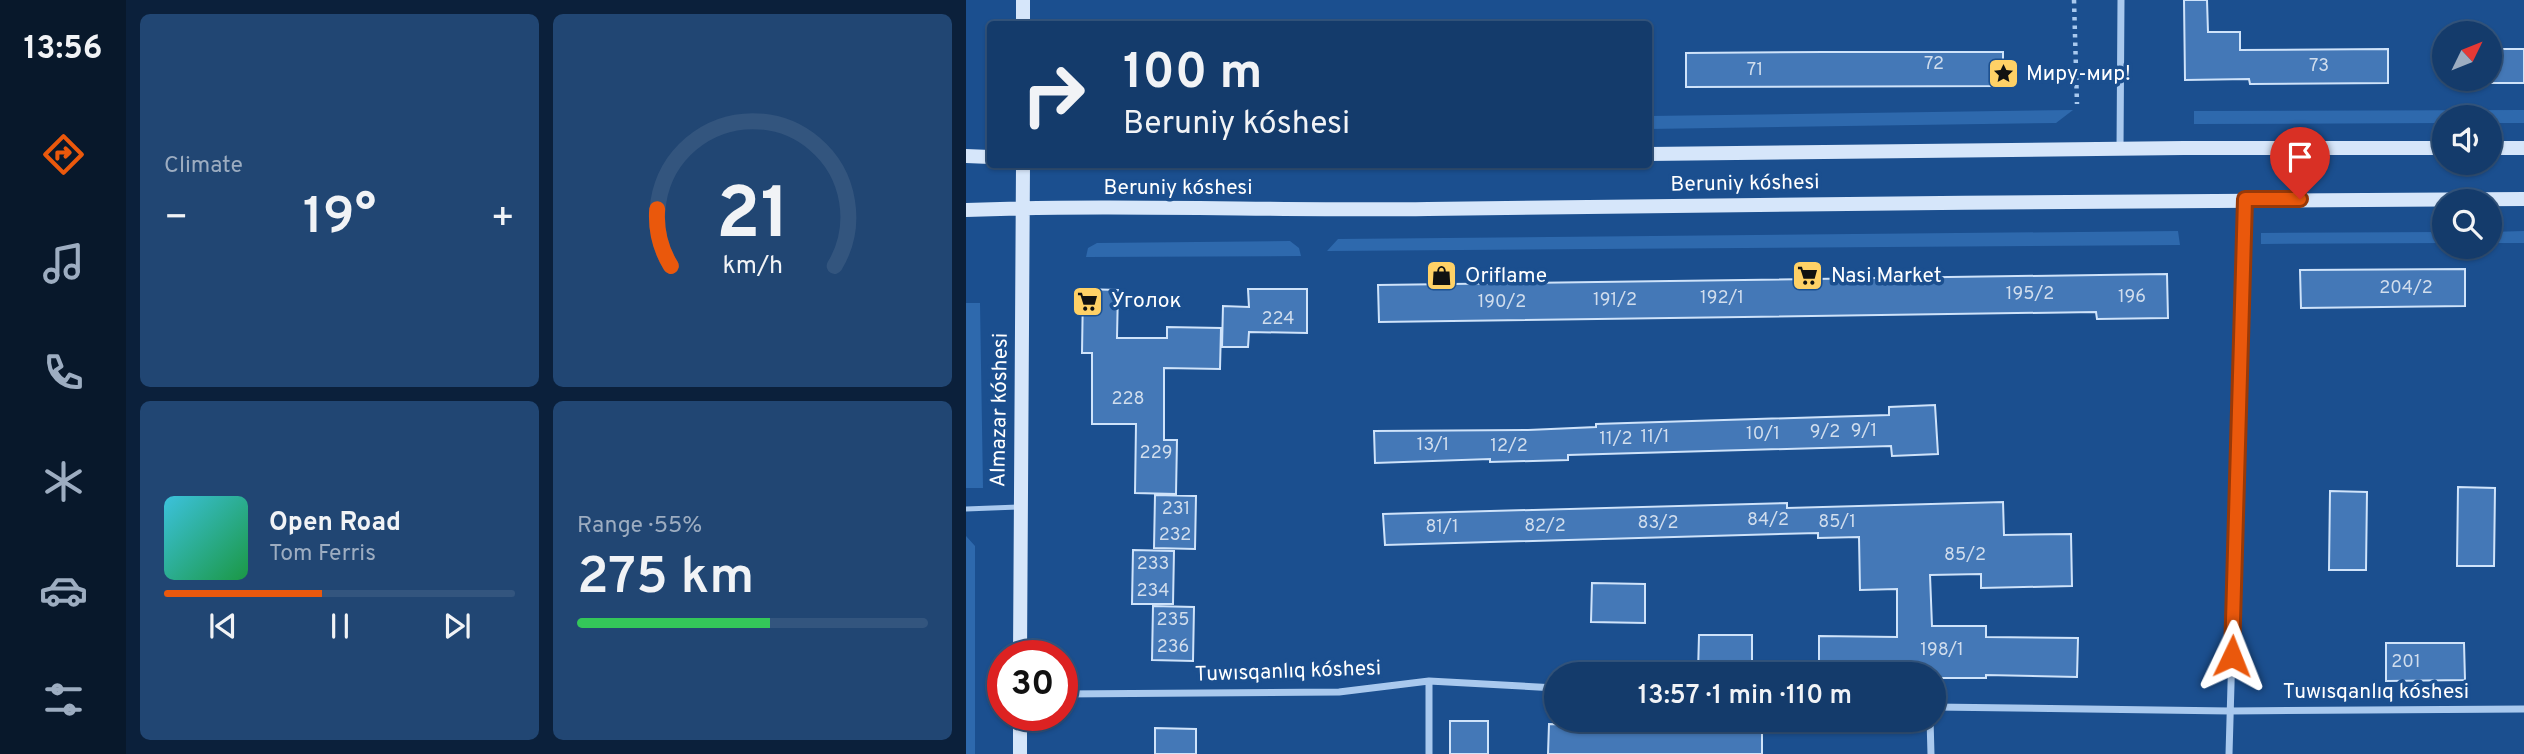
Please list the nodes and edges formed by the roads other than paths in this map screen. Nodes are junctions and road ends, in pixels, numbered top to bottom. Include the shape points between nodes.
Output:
1 (1023, 0) edge
2 (2120, 0) edge
3 (1023, 21) edge
4 (2432, 148) edge
5 (2502, 148) edge
6 (2120, 149) junction
7 (2524, 149) edge
8 (1652, 154) edge
9 (966, 156) edge
10 (987, 157) edge
11 (1023, 168) edge
12 (2245, 199) junction
13 (2524, 199) edge
14 (1024, 208) junction
15 (966, 210) edge
16 (1020, 507) junction
17 (966, 509) edge
18 (1020, 640) edge
19 (1429, 681) junction
20 (1544, 687) edge
21 (1078, 694) edge
22 (1946, 707) edge
23 (2524, 709) edge
24 (2230, 711) junction
25 (1020, 731) edge
26 (1930, 732) edge
27 (1020, 754) edge
28 (1429, 754) edge
29 (1931, 754) edge
30 (2229, 754) edge

1 - 3 street
2 - 6 street
4 - 6 street, Beruniy kóshesi
5 - 7 street
6 - 8 street, Beruniy kóshesi
9 - 10 street
11 - 14 street, Almazar kóshesi
12 - 13 street, Beruniy kóshesi
12 - 14 street, Beruniy kóshesi via 1326,210
12 - 24 street
14 - 15 street, Beruniy kóshesi
14 - 16 street, Almazar kóshesi
16 - 17 lane
16 - 18 street, Almazar kóshesi
19 - 20 street, Tuwısqanlıq kóshesi
19 - 21 street, Tuwısqanlıq kóshesi via 1339,692
19 - 28 street
22 - 24 street, Tuwısqanlıq kóshesi
23 - 24 street, Tuwısqanlıq kóshesi
24 - 30 street
25 - 27 street
26 - 29 street

